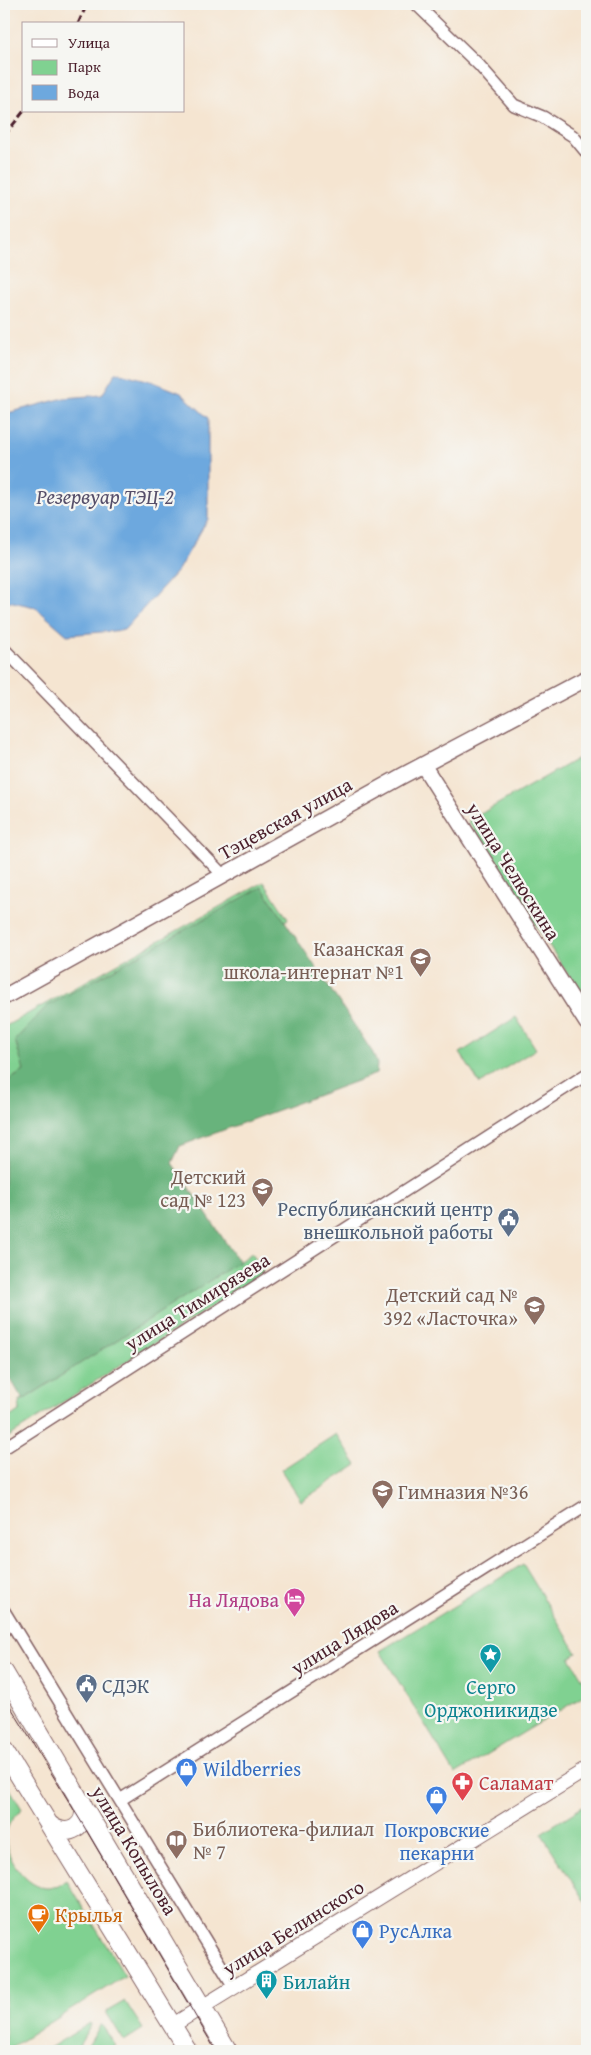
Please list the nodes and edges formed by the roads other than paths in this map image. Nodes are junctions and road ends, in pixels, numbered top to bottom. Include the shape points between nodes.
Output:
1 (416, 4) edge
2 (587, 154) edge
3 (4, 649) edge
4 (587, 678) edge
5 (423, 765) junction
6 (223, 875) junction
7 (4, 997) edge
8 (587, 1023) edge
9 (587, 1074) edge
10 (4, 1448) edge
11 (587, 1505) edge
12 (4, 1611) edge
13 (4, 1672) edge
14 (4, 1751) edge
15 (587, 1769) edge
16 (120, 1800) junction
17 (82, 1802) junction
18 (48, 1824) junction
19 (234, 1987) junction
20 (203, 2006) junction
21 (173, 2025) junction
22 (188, 2051) edge
23 (228, 2051) edge

1 - 2 street via 514,104 573,136
3 - 6 street
4 - 5 main road, Тэцевская улица
5 - 6 main road, Тэцевская улица
5 - 8 main road, улица Челюскина
6 - 7 main road, Тэцевская улица
9 - 10 street, улица Тимирязева
11 - 16 street, улица Лядова
12 - 16 street, улица Копылова
13 - 17 main road, улица Копылова
14 - 18 main road
15 - 19 street, улица Белинского
16 - 19 street, улица Копылова
17 - 18 main road via 85,1815 82,1823 72,1831 59,1831
17 - 20 main road, улица Копылова
18 - 21 main road
19 - 20 street, улица Белинского
20 - 21 street, улица Белинского
20 - 23 main road, улица Копылова
21 - 22 main road

